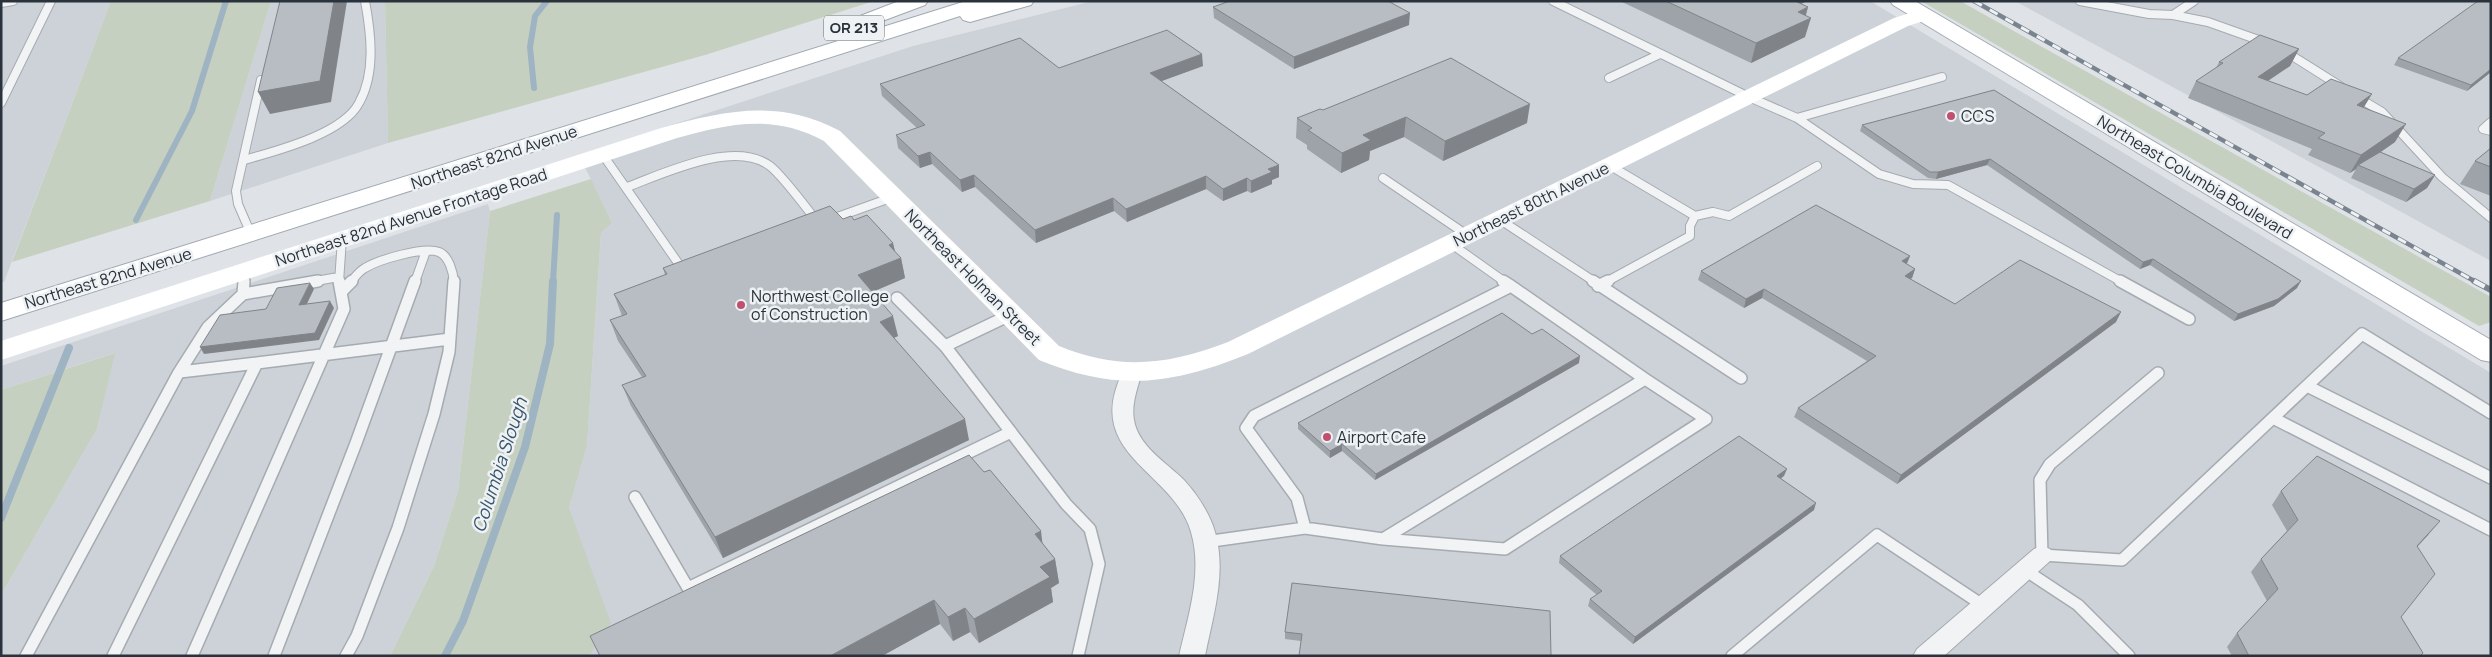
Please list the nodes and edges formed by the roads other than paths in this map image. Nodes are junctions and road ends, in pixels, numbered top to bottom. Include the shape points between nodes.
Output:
1 (13, 1) edge
2 (51, 1) edge
3 (365, 1) edge
4 (918, 1) edge
5 (941, 1) edge
6 (987, 1) edge
7 (1024, 1) edge
8 (1553, 1) edge
9 (1900, 1) edge
10 (2080, 1) edge
11 (2194, 1) edge
12 (1, 3) edge
13 (2173, 14) junction
14 (1923, 15) junction
15 (803, 44) junction
16 (840, 48) junction
17 (1660, 54) junction
18 (771, 62) junction
19 (265, 68) edge
20 (1942, 77) dead end
21 (1609, 78) dead end
22 (1749, 97) junction
23 (1, 103) edge
24 (1797, 118) junction
25 (2491, 122) edge
26 (824, 131) joint
27 (2491, 131) edge
28 (603, 155) junction
29 (244, 160) junction
30 (1609, 165) junction
31 (1817, 166) dead end
32 (1383, 178) dead end
33 (627, 187) junction
34 (893, 197) junction
35 (1695, 216) junction
36 (2491, 218) edge
37 (1499, 219) junction
38 (819, 224) junction
39 (248, 225) junction
40 (810, 227) edge
41 (1458, 239) junction
42 (342, 240) junction
43 (426, 251) junction
44 (694, 270) edge
45 (338, 277) junction
46 (244, 283) junction
47 (1510, 286) junction
48 (1598, 286) junction
49 (342, 291) junction
50 (1, 292) edge
51 (897, 298) dead end
52 (1, 312) edge
53 (1010, 315) junction
54 (2189, 319) dead end
55 (450, 339) junction
56 (392, 346) junction
57 (945, 346) junction
58 (1, 351) edge
59 (326, 353) junction
60 (2491, 353) edge
61 (257, 363) junction
62 (180, 372) junction
63 (1132, 372) junction
64 (2158, 373) dead end
65 (1741, 378) dead end
66 (1645, 379) junction
67 (2307, 386) junction
68 (2491, 413) edge
69 (2273, 418) junction
70 (1011, 432) junction
71 (2491, 478) edge
72 (635, 497) dead end
73 (1305, 528) junction
74 (2491, 530) edge
75 (1384, 539) junction
76 (1205, 542) junction
77 (2033, 562) junction
78 (1984, 606) junction
79 (26, 656) edge
80 (113, 656) edge
81 (192, 656) edge
82 (274, 656) edge
83 (346, 656) edge
84 (1078, 656) edge
85 (1192, 656) edge
86 (1732, 656) edge
87 (1926, 656) edge
88 (2129, 656) edge

1 - 12 lane
2 - 23 lane
3 - 29 lane via 371,42 359,105 349,115 308,139
4 - 15 main road
5 - 15 main road, Northeast 82nd Avenue / OR 213
6 - 16 main road, Northeast 82nd Avenue / OR 213
7 - 16 main road
8 - 17 lane
9 - 14 main road, Northeast Columbia Boulevard
10 - 13 lane via 2120,10
11 - 13 lane
13 - 36 lane via 2235,31 2283,50 2382,112 2442,177
14 - 22 main road, Northeast 80th Avenue via 1901,22
14 - 60 main road, Northeast Columbia Boulevard
15 - 18 main road, Northeast 82nd Avenue / OR 213
16 - 18 main road, Northeast 82nd Avenue / OR 213
17 - 21 lane
17 - 22 lane
18 - 39 main road, Northeast 82nd Avenue
19 - 29 lane via 248,126
20 - 24 lane
22 - 24 lane
22 - 30 main road, Northeast 80th Avenue
24 - 54 lane via 1879,174 1921,186 1948,185
25 - 27 lane via 2484,129
26 - 28 main road, Northeast 82nd Avenue Frontage Road via 798,120 783,118 726,119 669,133
26 - 34 main road, Northeast Holman Street
28 - 33 lane
28 - 42 main road, Northeast 82nd Avenue Frontage Road
29 - 39 lane via 236,191
30 - 35 lane
30 - 37 main road, Northeast 80th Avenue
31 - 35 lane via 1729,216 1713,212
32 - 41 lane
33 - 38 lane via 723,156 748,155 770,166
33 - 44 lane via 685,273
34 - 38 lane
34 - 53 main road, Northeast Holman Street
35 - 48 lane via 1690,236
37 - 41 main road, Northeast 80th Avenue
37 - 48 lane
38 - 40 lane
39 - 50 main road, Northeast 82nd Avenue
39 - 52 main road, Northeast 82nd Avenue
41 - 47 lane
41 - 63 main road, Northeast 80th Avenue via 1208,361 1167,370
42 - 45 lane
42 - 46 main road, Northeast 82nd Avenue Frontage Road
43 - 49 lane via 409,252 376,262 363,269
43 - 55 lane via 439,252 448,259 454,279
43 - 56 lane
45 - 46 lane
45 - 49 lane
46 - 58 main road, Northeast 82nd Avenue Frontage Road
46 - 62 lane via 208,327
47 - 66 lane
47 - 73 lane via 1254,416 1246,428 1296,498
48 - 65 lane
49 - 59 lane via 344,309
51 - 57 lane
53 - 57 lane
53 - 63 main road, Northeast Holman Street via 1049,353 1085,368
55 - 56 lane
55 - 83 lane via 434,414 398,528 357,636
56 - 59 lane
56 - 82 lane
57 - 70 lane
59 - 61 lane
59 - 81 lane
61 - 62 lane
61 - 80 lane
62 - 79 lane
63 - 76 street via 1124,399 1123,422 1132,440 1182,493 1196,515
64 - 77 lane via 2050,464 2040,480
66 - 75 lane
66 - 75 lane via 1706,419 1505,550
67 - 68 lane via 2362,334
67 - 69 lane
67 - 71 lane
69 - 74 lane
69 - 77 lane via 2122,560
70 - 72 lane via 688,588
70 - 84 lane via 1066,504 1090,529 1099,564
73 - 75 lane
73 - 76 lane
76 - 85 street via 1206,581
77 - 78 street
77 - 88 lane
78 - 86 lane via 1877,535
78 - 87 street

